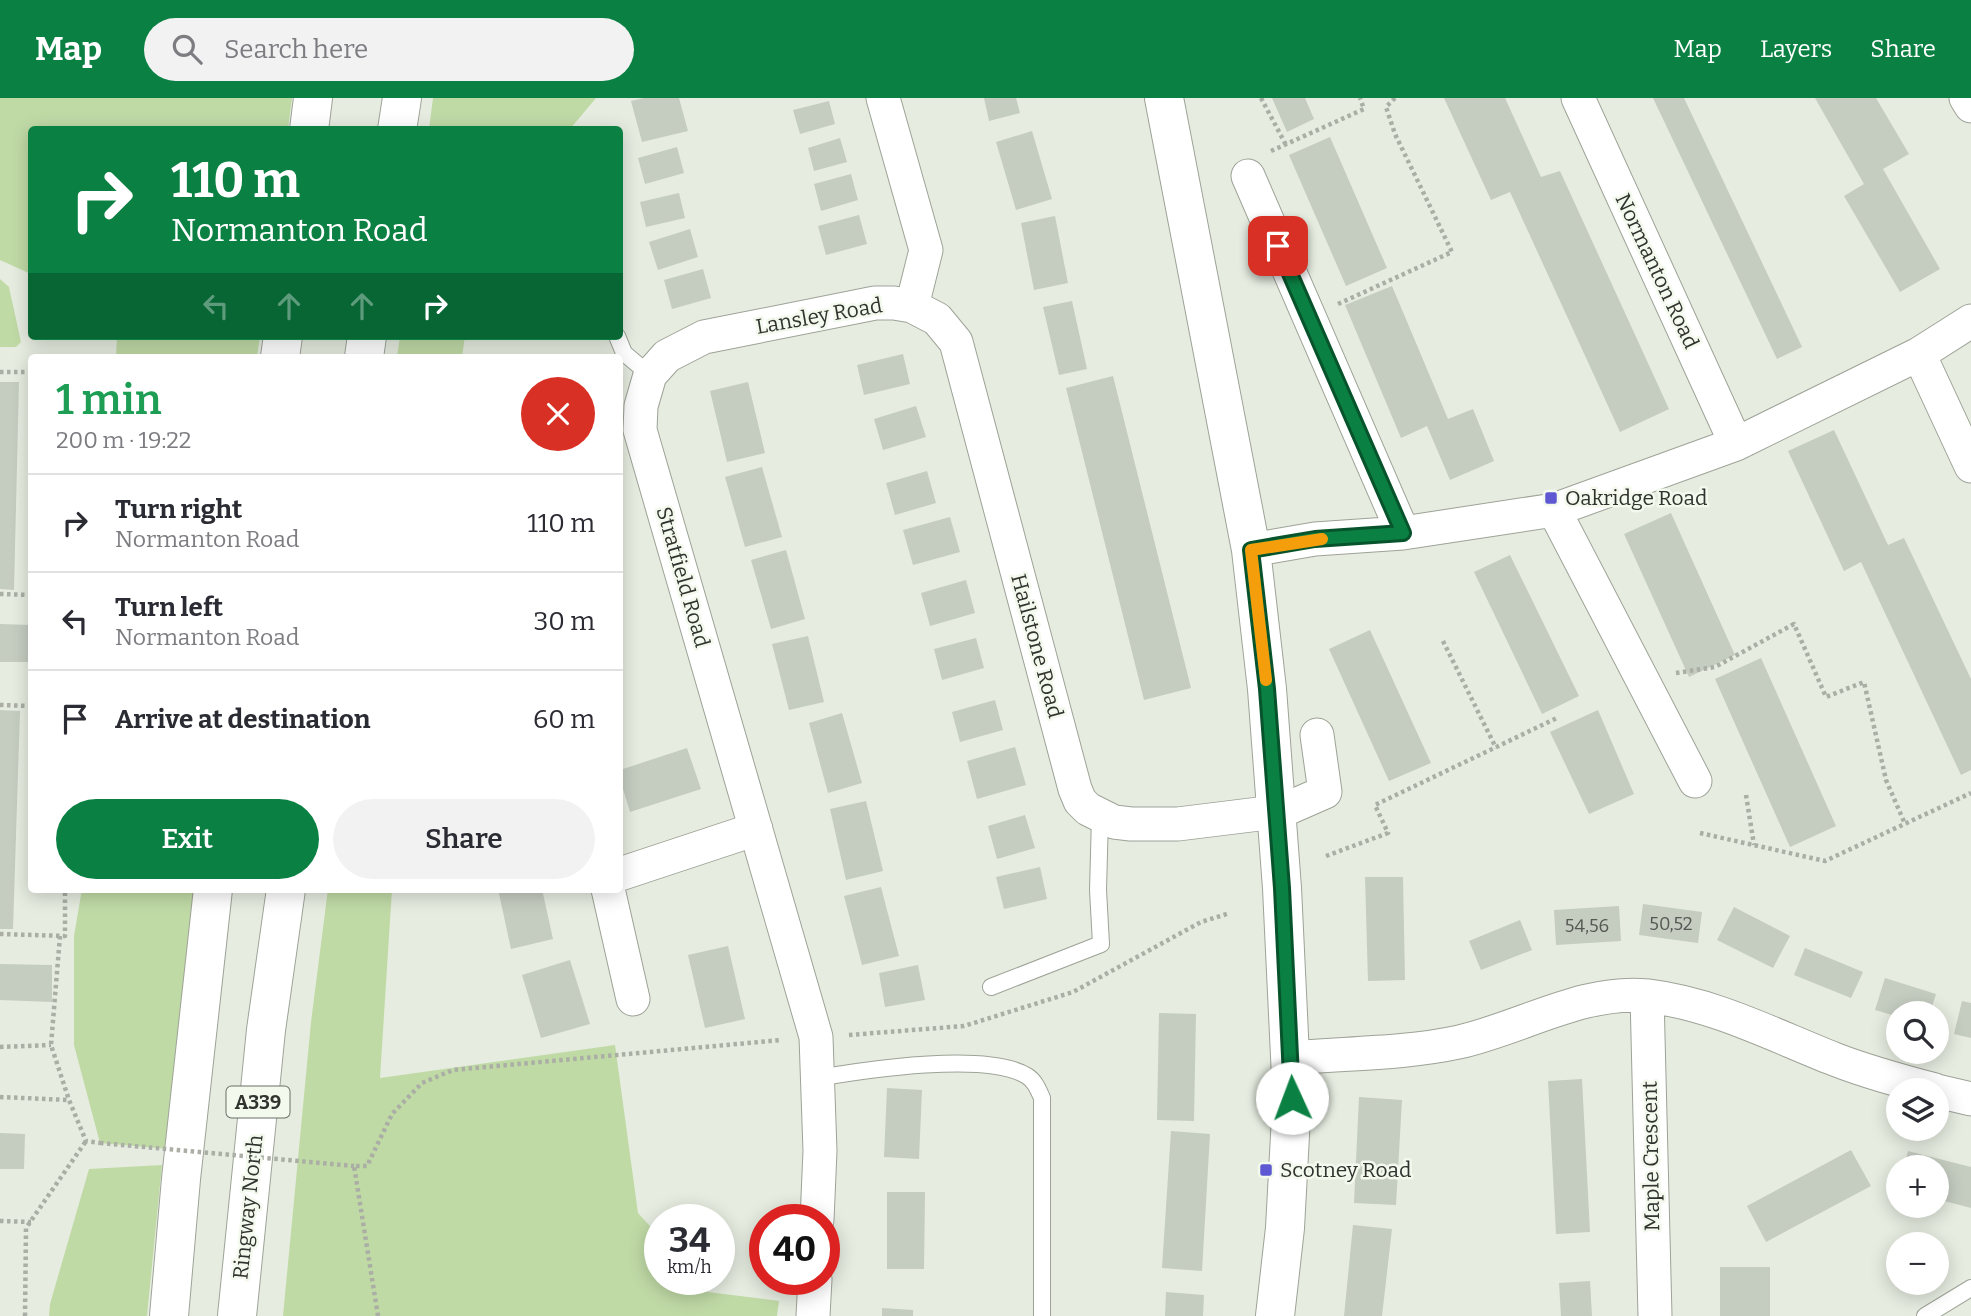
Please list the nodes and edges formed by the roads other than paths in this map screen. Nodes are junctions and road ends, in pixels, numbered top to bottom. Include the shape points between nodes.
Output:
1 (313, 98) edge
2 (402, 98) edge
3 (883, 98) edge
4 (1164, 98) edge
5 (1578, 98) edge
6 (1966, 98) edge
7 (1971, 106) edge
8 (310, 126) edge
9 (398, 126) edge
10 (1256, 165) road end
11 (912, 306) junction
12 (1971, 321) edge
13 (619, 340) edge
14 (1919, 354) junction
15 (650, 375) junction
16 (1736, 444) junction
17 (1971, 466) edge
18 (1553, 510) junction
19 (1403, 533) junction
20 (1251, 550) junction
21 (1317, 735) dead end
22 (1695, 781) dead end
23 (1280, 810) junction
24 (1100, 817) junction
25 (756, 828) junction
26 (623, 873) edge
27 (213, 893) edge
28 (285, 893) edge
29 (609, 893) edge
30 (991, 987) dead end
31 (1647, 996) junction
32 (633, 999) dead end
33 (1290, 1058) junction
34 (818, 1078) junction
35 (1889, 1078) edge
36 (1949, 1094) edge
37 (1971, 1100) edge
38 (818, 1204) edge
39 (1971, 1288) edge
40 (814, 1295) edge
41 (169, 1316) edge
42 (237, 1316) edge
43 (813, 1316) edge
44 (1042, 1316) edge
45 (1275, 1316) edge
46 (1655, 1316) edge
47 (1925, 1316) edge

1 - 8 main road
2 - 9 main road
3 - 11 street, Lansley Road via 926,250
4 - 20 main road
5 - 16 street, Normanton Road
6 - 7 street
10 - 19 street via 1309,316
11 - 15 street, Lansley Road via 875,303 704,337 667,356
11 - 24 street, Hailstone Road via 937,319 956,342 1075,789 1080,801
12 - 14 street
13 - 15 lane via 624,353
14 - 16 street
14 - 17 street
15 - 25 street, Stratfield Road via 640,406 640,430
16 - 18 street
18 - 19 street
18 - 22 street
19 - 20 street via 1315,539
20 - 23 main road
21 - 23 street via 1325,792
23 - 24 street via 1178,824 1131,824
23 - 33 main road
24 - 30 lane via 1101,944
25 - 26 street
25 - 34 street, Stratfield Road via 816,1037
27 - 41 main road
28 - 42 main road, Ringway North / A339 via 266,1030
29 - 32 street
31 - 33 street via 1589,999 1458,1042
31 - 35 street via 1752,1024
31 - 46 street, Maple Crescent
33 - 45 main road via 1285,1228
34 - 38 street, Stratfield Road
34 - 44 lane via 964,1063 1000,1067 1026,1075 1035,1083 1042,1098
36 - 37 street
39 - 47 lane
40 - 43 street

